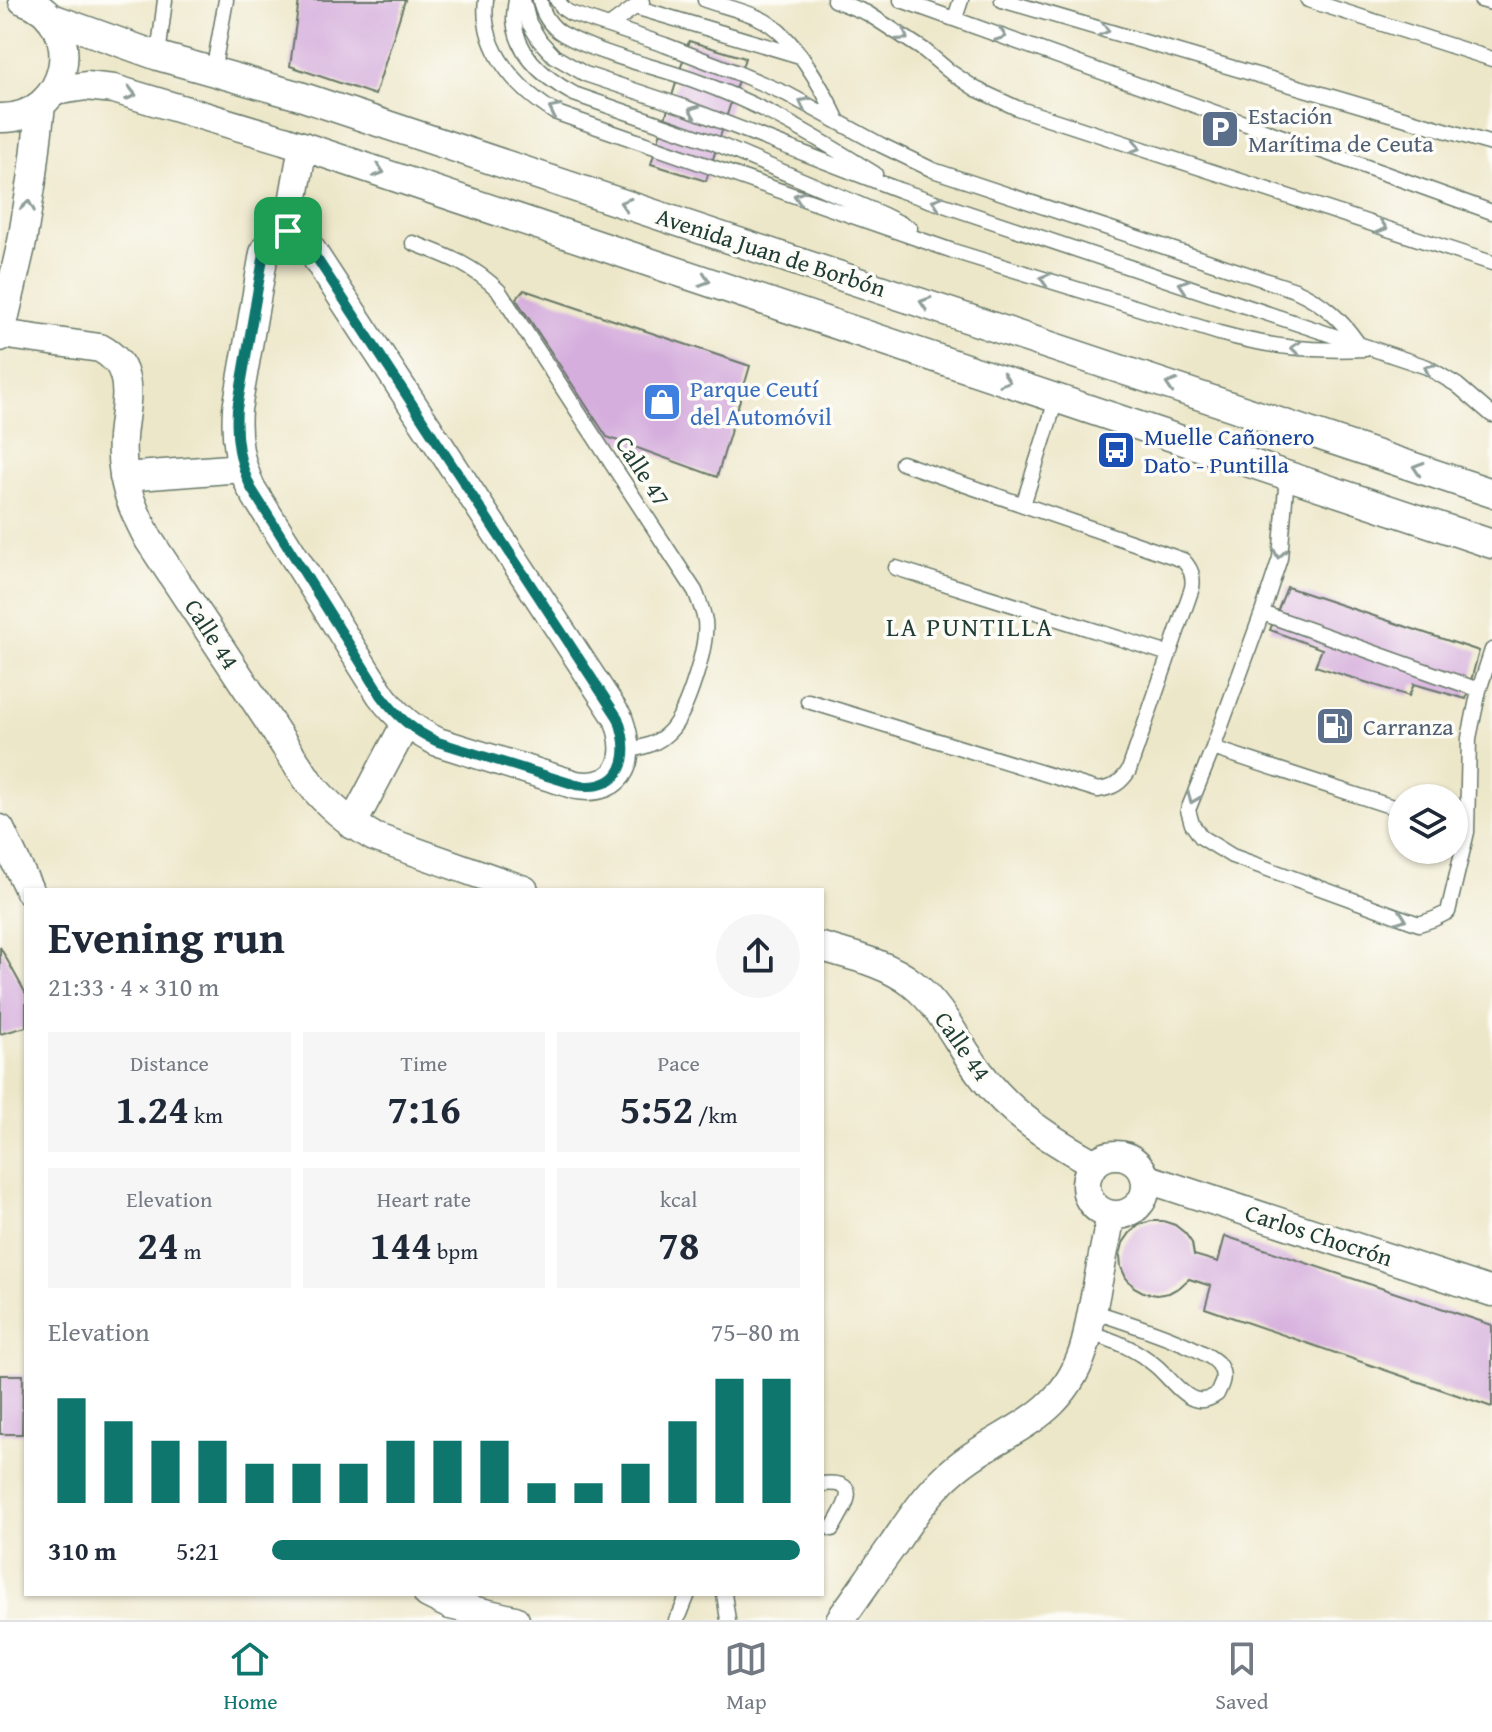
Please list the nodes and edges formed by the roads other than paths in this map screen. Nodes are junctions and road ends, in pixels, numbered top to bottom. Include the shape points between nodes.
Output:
1 (23, 0) edge
2 (165, 0) edge
3 (226, 0) edge
4 (486, 0) edge
5 (516, 0) edge
6 (523, 0) edge
7 (540, 0) edge
8 (557, 0) edge
9 (705, 0) edge
10 (834, 0) edge
11 (901, 0) edge
12 (961, 0) edge
13 (1002, 0) edge
14 (1308, 0) edge
15 (1481, 0) edge
16 (640, 3) edge
17 (1492, 3) edge
18 (49, 17) junction
19 (955, 18) junction
20 (609, 26) junction
21 (158, 56) junction
22 (800, 56) junction
23 (1492, 59) edge
24 (213, 72) junction
25 (47, 98) junction
26 (0, 118) edge
27 (838, 122) junction
28 (1492, 144) edge
29 (303, 146) junction
30 (899, 190) junction
31 (1492, 212) edge
32 (288, 231) junction
33 (413, 243) dead end
34 (953, 251) junction
35 (1492, 263) edge
36 (0, 335) edge
37 (1357, 343) junction
38 (1373, 348) junction
39 (1057, 397) junction
40 (1492, 415) edge
41 (902, 463) dead end
42 (242, 468) junction
43 (1287, 476) junction
44 (124, 477) junction
45 (1492, 493) edge
46 (1023, 505) junction
47 (1492, 544) edge
48 (896, 568) dead end
49 (1262, 613) junction
50 (1492, 650) edge
51 (1169, 654) junction
52 (1479, 690) junction
53 (808, 701) dead end
54 (406, 723) junction
55 (1213, 748) junction
56 (625, 751) junction
57 (1464, 784) edge
58 (1388, 805) edge
59 (352, 825) junction
60 (0, 829) edge
61 (1455, 864) edge
62 (28, 888) edge
63 (518, 888) edge
64 (824, 948) edge
65 (1095, 1164) junction
66 (1145, 1178) junction
67 (1111, 1215) junction
68 (1492, 1292) edge
69 (1090, 1322) junction
70 (824, 1484) edge
71 (832, 1529) dead end
72 (432, 1596) edge
73 (687, 1596) edge
74 (724, 1596) edge
75 (515, 1620) edge
76 (676, 1620) edge
77 (728, 1620) edge
78 (840, 1620) edge

1 - 18 street, Avenida Juan de Borbón
2 - 21 lane
3 - 24 lane
34 -> 4 lane via 554,112 534,100 503,65 488,29
5 - 34 lane via 514,21 526,54 561,87 715,143 884,215
30 -> 6 lane via 585,74 540,41
7 - 30 lane via 560,33 776,115
8 - 20 lane via 570,13
9 - 22 lane via 761,19
10 -> 35 lane via 867,13 976,89 1017,108
11 - 19 lane
12 - 19 lane
13 -> 28 lane
14 - 23 lane
15 - 17 lane
16 - 20 lane
16 - 22 lane
18 - 21 street, Avenida Juan de Borbón
18 - 25 street via 64,54 62,73
19 -> 31 lane
27 -> 20 lane via 735,72
21 - 24 street, Avenida Juan de Borbón
22 - 27 lane
45 -> 24 street, Avenida Juan de Borbón via 300,96
25 - 26 street, Avenida Juan de Borbón via 23,115
25 -> 29 street, Avenida Juan de Borbón via 86,86 114,89
36 -> 25 street
27 - 37 lane via 933,170 1295,290 1331,311
29 - 32 street
29 -> 39 street, Avenida Juan de Borbón
37 -> 30 lane
32 - 42 street via 270,240 259,274 237,409
32 - 56 street via 308,245 618,718
33 - 56 lane, Calle 47 via 465,264 499,291 701,605 704,646 679,719 656,742
38 -> 34 lane via 1295,349 1257,343
36 - 44 street, Calle 44 via 100,348 120,364 126,390
37 - 38 lane
40 -> 38 lane via 1427,367
39 - 43 street, Avenida Juan de Borbón
39 - 46 lane
41 - 46 lane
42 - 44 street
42 - 54 street via 381,695
43 - 47 street, Avenida Juan de Borbón
43 -> 49 lane via 1280,558
44 - 59 street, Calle 44 via 149,540 309,782
46 - 51 lane via 1183,560 1192,573 1192,588
48 - 51 lane
49 - 52 lane
49 - 55 lane
50 - 52 lane
51 - 53 lane via 1129,770 1117,785 1098,790
52 - 57 lane
54 - 56 street via 438,742 576,785 609,782 621,768
54 - 59 street
55 - 58 lane
55 -> 61 lane via 1188,810 1201,837 1232,856 1419,924 1448,912
59 - 63 street, Calle 44
60 - 62 street
64 - 65 street, Calle 44 via 911,982 940,1012 998,1095 1042,1133
65 - 66 street via 1120,1155 1136,1163
65 - 67 street via 1087,1180 1089,1198
66 - 67 street via 1138,1205
66 - 68 street, Carlos Chocrón
67 - 69 street
69 - 69 lane via 1195,1400 1217,1394 1223,1380 1220,1366 1209,1356 1164,1336
69 - 78 street via 1081,1359 1065,1390 1042,1412 942,1481
70 - 71 lane via 838,1482 848,1494
72 - 75 street
73 - 76 lane
74 - 77 lane

